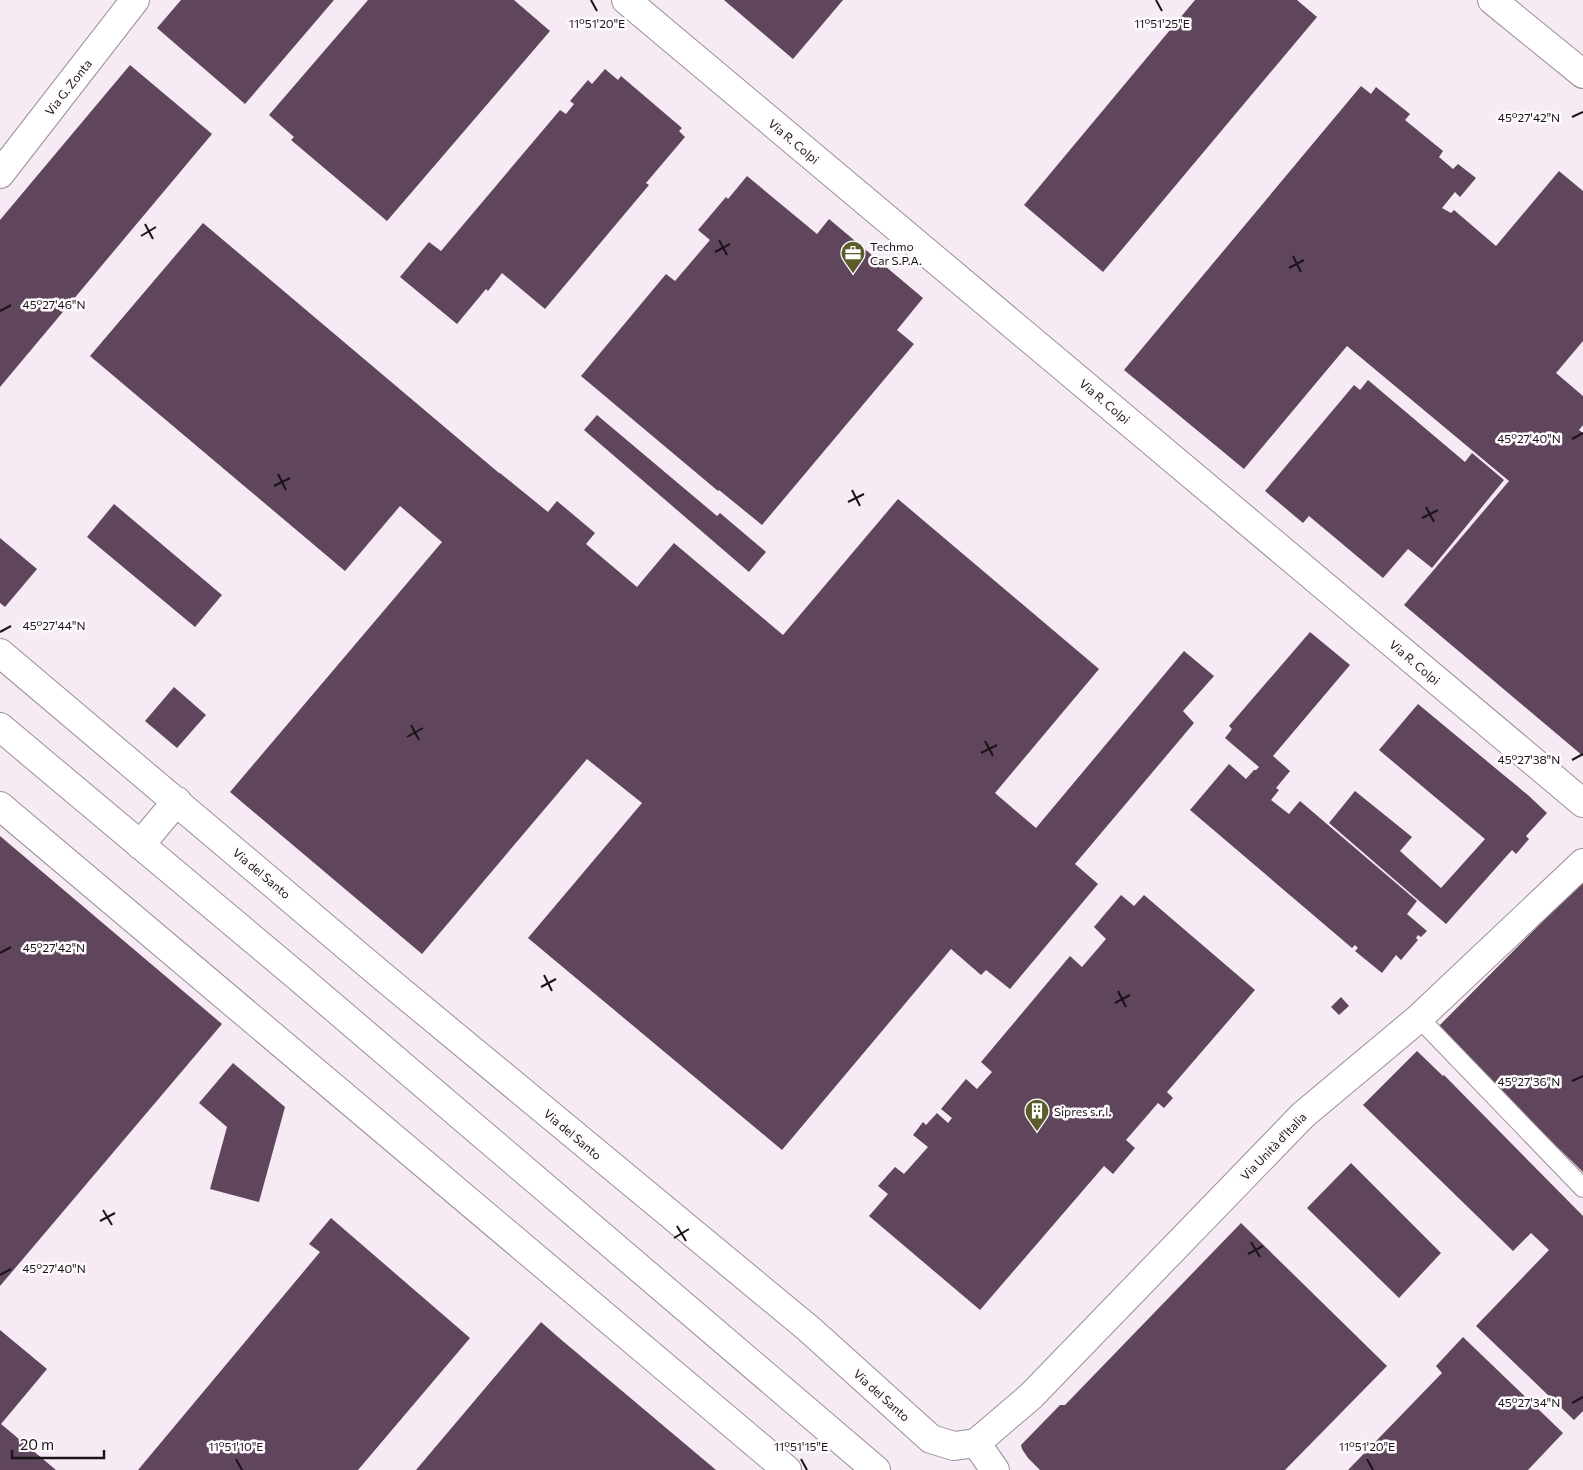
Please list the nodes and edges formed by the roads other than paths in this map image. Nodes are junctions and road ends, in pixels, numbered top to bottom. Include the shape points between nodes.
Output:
1 (135, 0) edge
2 (626, 0) edge
3 (1492, 0) edge
4 (1583, 74) edge
5 (0, 174) edge
6 (0, 653) edge
7 (0, 727) edge
8 (177, 801) junction
9 (1583, 803) edge
10 (0, 806) edge
11 (140, 845) junction
12 (1583, 863) edge
13 (1419, 1018) junction
14 (1583, 1188) edge
15 (976, 1443) junction
16 (787, 1470) edge
17 (876, 1470) edge
18 (994, 1470) edge

1 - 5 street, Via G. Zonta
2 - 9 street, Via R. Colpi
3 - 4 street
6 - 8 street, Via del Santo
7 - 11 street
8 - 11 street
8 - 15 street, Via del Santo via 809,1329 931,1439 954,1446
10 - 16 street
11 - 17 street
12 - 13 street, Via Unità d'Italia
13 - 14 lane
13 - 15 street, Via Unità d'Italia via 1303,1115 1031,1396
15 - 18 street

